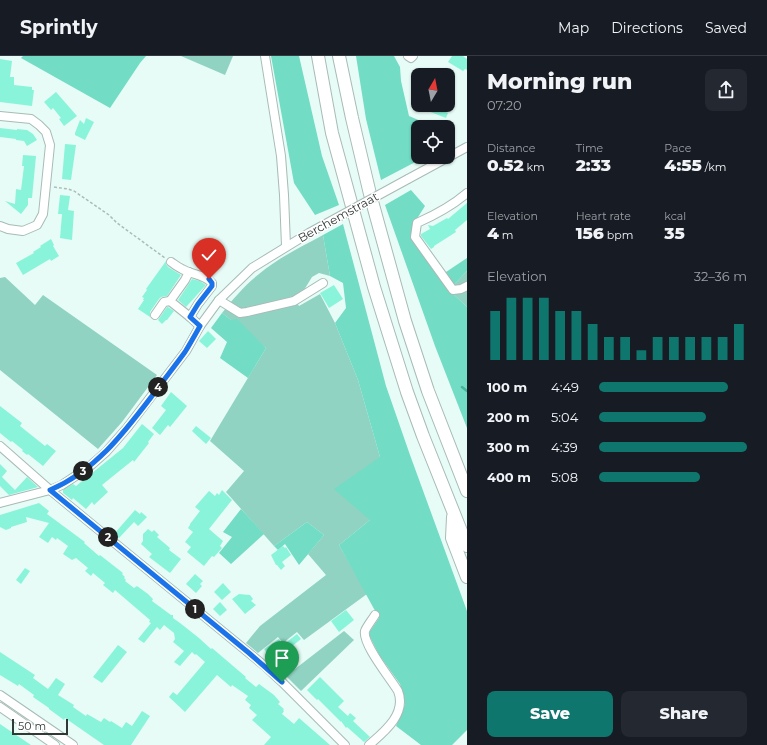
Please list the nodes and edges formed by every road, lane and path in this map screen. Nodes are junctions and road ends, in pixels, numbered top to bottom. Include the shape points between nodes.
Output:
1 (265, 56) edge
2 (318, 56) edge
3 (339, 56) edge
4 (408, 56) edge
5 (413, 56) edge
6 (0, 116) edge
7 (467, 147) edge
8 (46, 185) junction
9 (467, 193) edge
10 (0, 226) edge
11 (286, 246) junction
12 (171, 262) joint
13 (189, 272) junction
14 (323, 283) dead end
15 (467, 286) edge
16 (219, 300) junction
17 (170, 301) junction
18 (155, 315) dead end
19 (190, 317) junction
20 (200, 326) junction
21 (0, 446) edge
22 (50, 490) junction
23 (467, 491) edge
24 (0, 503) edge
25 (453, 514) junction
26 (467, 546) edge
27 (467, 577) edge
28 (375, 615) dead end
29 (0, 695) edge
30 (0, 707) edge
31 (27, 713) junction
32 (22, 722) junction
33 (55, 745) edge
34 (73, 745) edge
35 (345, 745) edge
36 (369, 745) edge

1 - 11 street via 281,156
2 - 25 highway via 332,132 374,287 407,392
3 - 23 highway via 368,187 403,314 428,391
4 - 5 street
6 - 8 street via 31,119 46,132 50,145
7 - 11 street, Berchemstraat, bridge
8 - 10 street via 43,214 37,225 23,231
8 - 12 path via 74,191
9 - 15 street via 436,214 417,223 415,237 453,290
11 - 16 street, Berchemstraat via 252,268
12 - 13 street
13 - 17 street
13 - 19 street via 209,279 212,283
14 - 16 street via 294,301 240,313
16 - 20 street, Berchemstraat
17 - 18 street via 164,302
17 - 19 street
19 - 20 street
20 - 22 street, Berchemstraat via 186,351 127,428 89,467
21 - 22 street
22 - 24 street, Berchemstraat
22 - 35 street via 282,682
25 - 26 highway
25 - 27 highway via 452,538
28 - 36 street via 365,636 374,657 398,691 400,703 394,721
29 - 31 street
30 - 32 street
31 - 32 street
31 - 34 street
32 - 33 street

